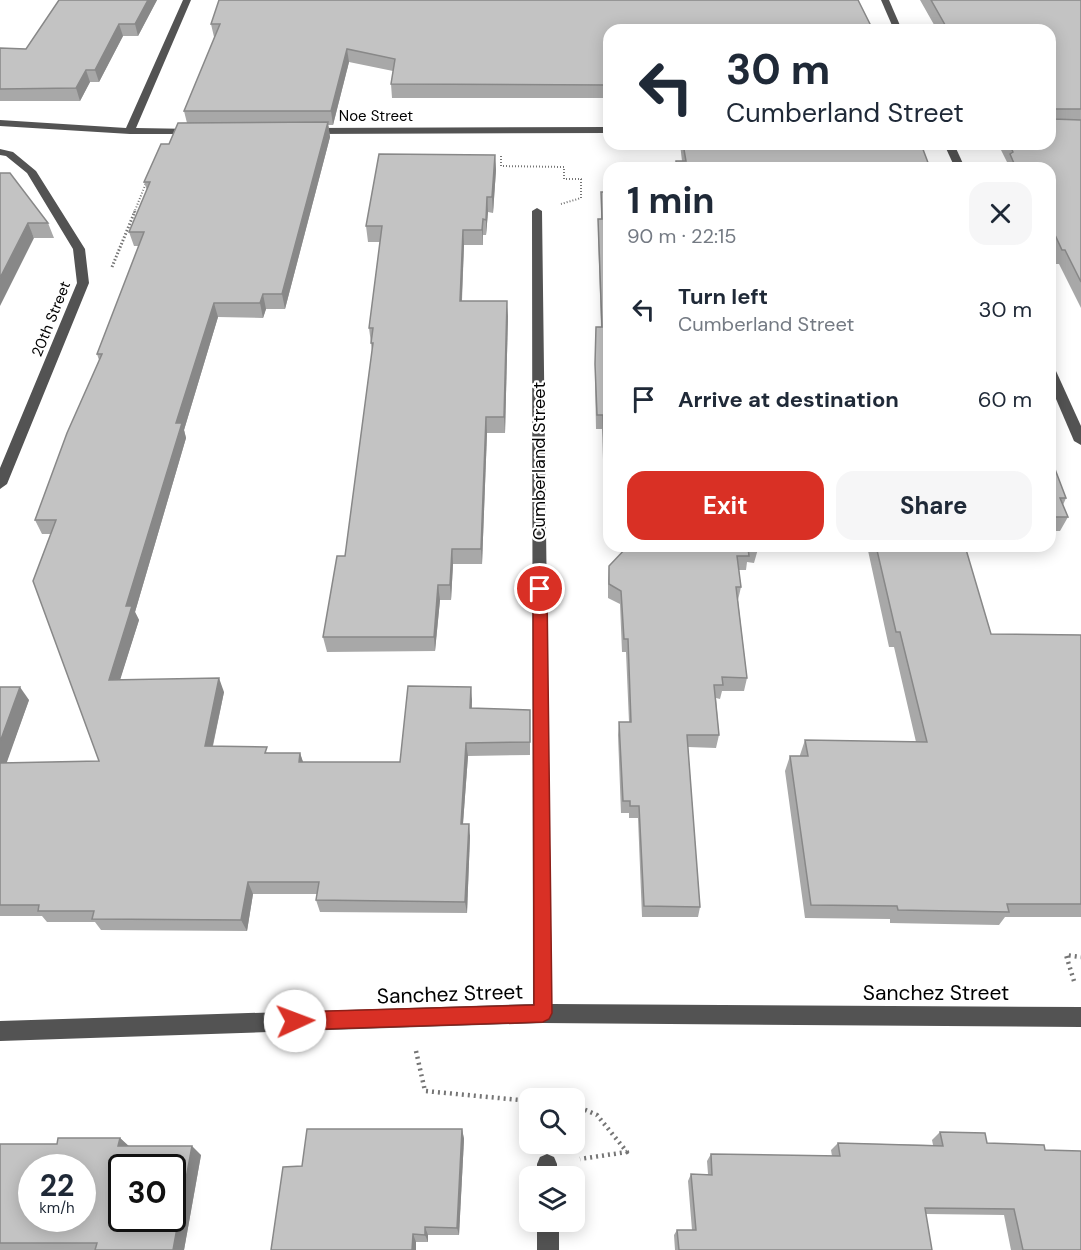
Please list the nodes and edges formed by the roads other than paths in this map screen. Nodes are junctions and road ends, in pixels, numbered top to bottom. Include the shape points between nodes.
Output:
1 (187, 0) edge
2 (885, 0) edge
3 (895, 24) edge
4 (0, 123) edge
5 (603, 130) edge
6 (130, 131) junction
7 (298, 131) edge
8 (202, 132) edge
9 (0, 152) edge
10 (537, 211) road end
11 (1056, 385) edge
12 (1081, 441) edge
13 (0, 484) edge
14 (543, 1013) junction
15 (1081, 1017) edge
16 (0, 1030) edge
17 (548, 1232) edge
18 (548, 1250) edge

1 - 6 street
2 - 3 street
4 - 6 street
5 - 7 street, Noe Street
6 - 8 street
9 - 13 street, 20th Street via 31,171 79,249 82,283
10 - 14 street, Cumberland Street
11 - 12 street
14 - 15 street, Sanchez Street
14 - 16 street, Sanchez Street
17 - 18 street

